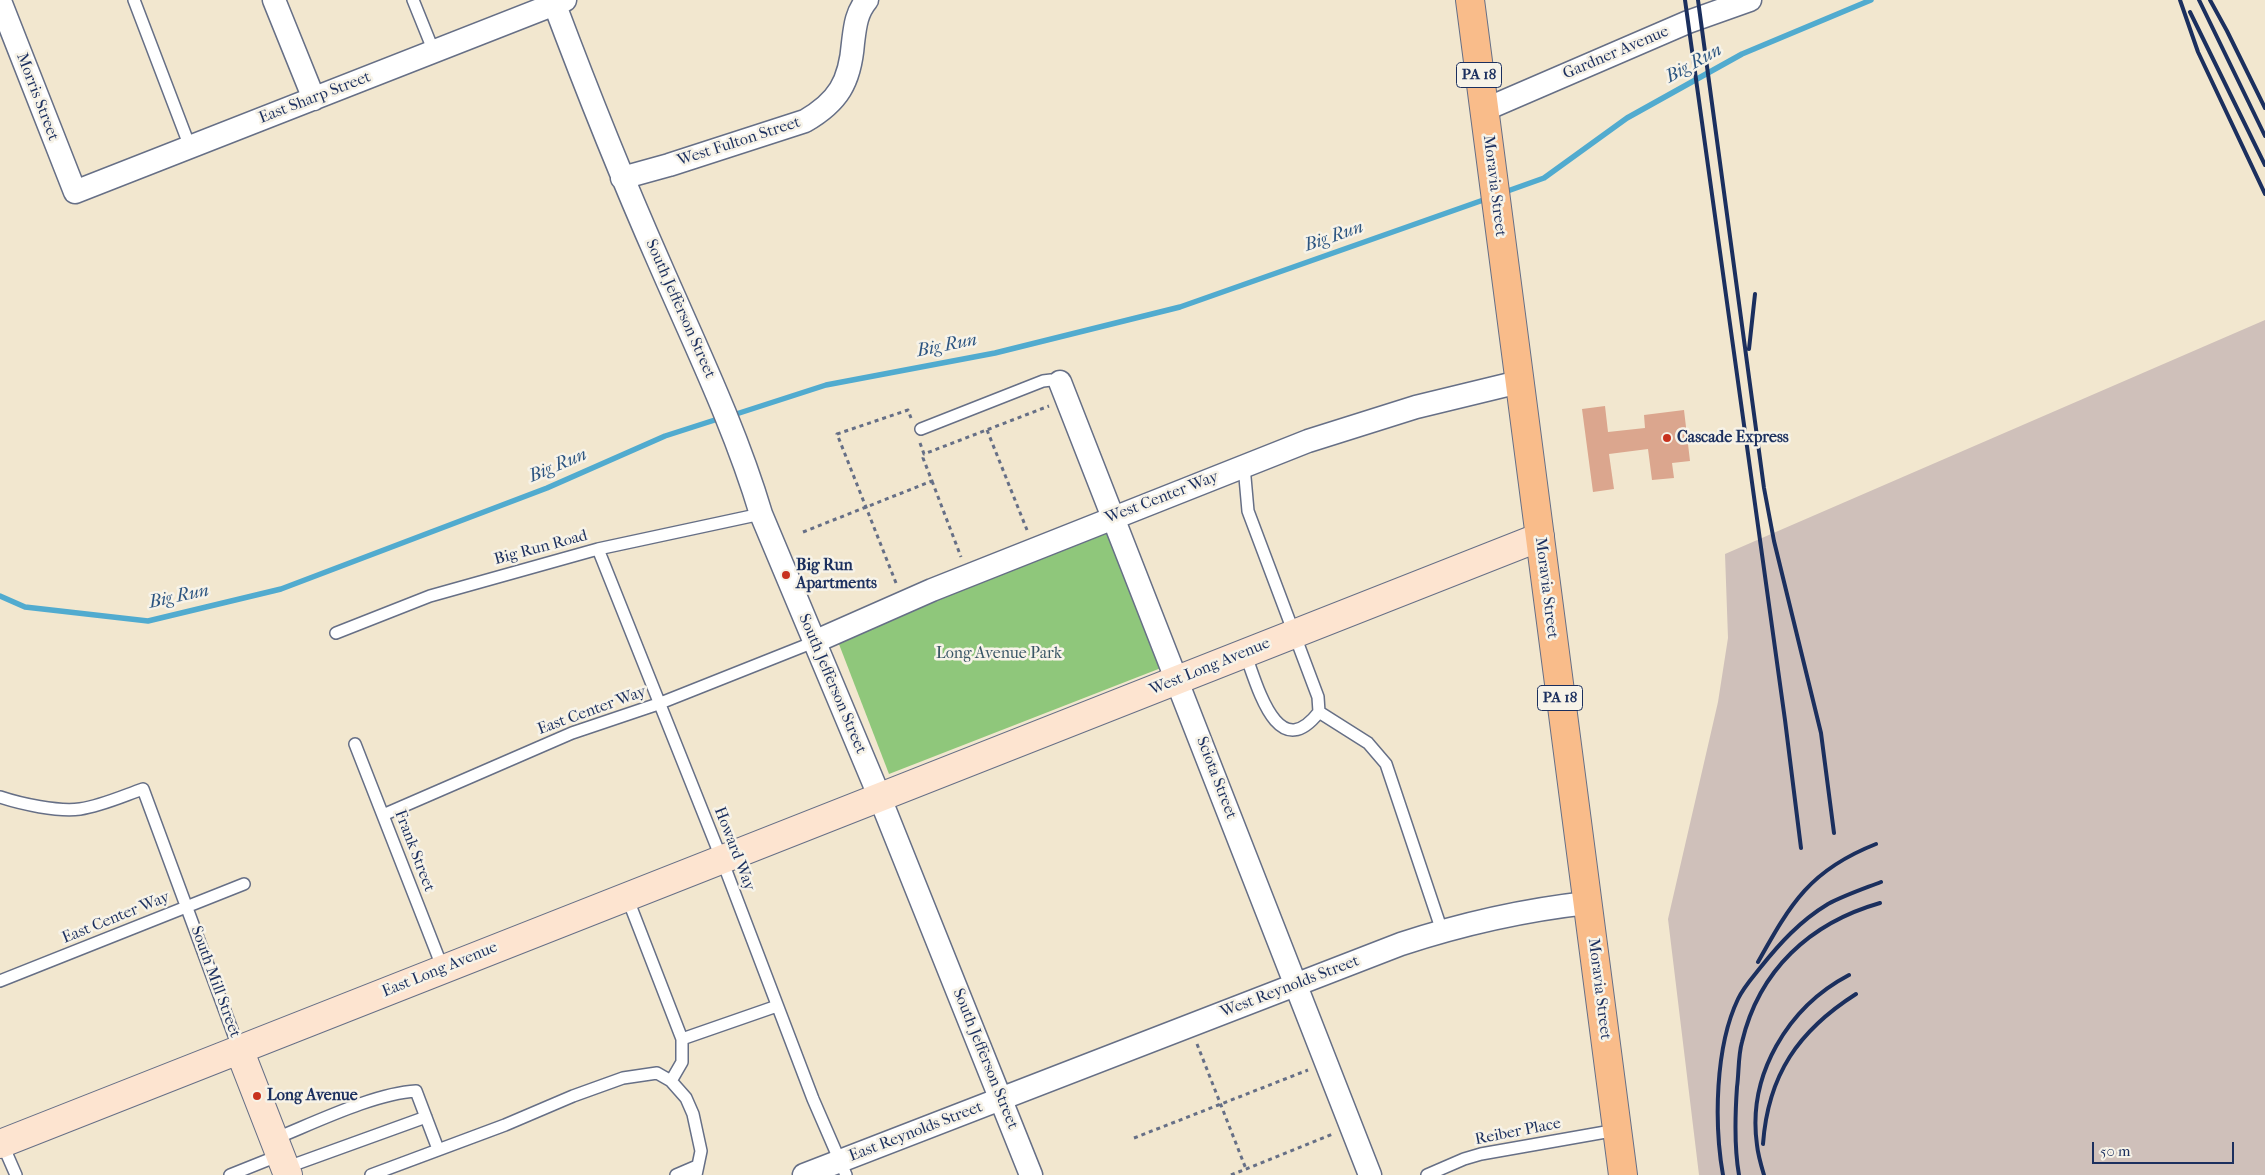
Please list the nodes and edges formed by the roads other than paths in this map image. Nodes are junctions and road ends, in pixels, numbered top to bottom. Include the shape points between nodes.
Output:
1 (134, 0) edge
2 (274, 0) edge
3 (413, 0) edge
4 (867, 0) edge
5 (1470, 0) edge
6 (1750, 0) edge
7 (557, 1) edge
8 (0, 2) edge
9 (434, 52) junction
10 (314, 99) junction
11 (1484, 110) junction
12 (190, 147) junction
13 (622, 178) junction
14 (75, 192) joint
15 (1060, 382) joint
16 (1519, 382) junction
17 (919, 433) road end
18 (1244, 466) junction
19 (761, 514) junction
20 (1114, 517) junction
21 (1540, 537) junction
22 (598, 549) junction
23 (336, 633) dead end
24 (1294, 633) junction
25 (814, 642) junction
26 (1246, 653) junction
27 (1177, 679) junction
28 (658, 704) junction
29 (1319, 712) junction
30 (355, 744) dead end
31 (0, 797) edge
32 (880, 798) junction
33 (382, 815) junction
34 (722, 860) junction
35 (244, 884) dead end
36 (627, 897) junction
37 (1587, 903) junction
38 (188, 906) junction
39 (1442, 931) junction
40 (443, 969) junction
41 (0, 981) edge
42 (1296, 985) junction
43 (777, 1006) junction
44 (682, 1039) junction
45 (239, 1050) junction
46 (671, 1080) junction
47 (1001, 1099) junction
48 (426, 1116) junction
49 (1617, 1130) junction
50 (1, 1143) edge
51 (438, 1149) junction
52 (282, 1159) edge
53 (844, 1168) edge
54 (697, 1171) edge
55 (16, 1175) edge
56 (230, 1175) edge
57 (370, 1175) edge
58 (676, 1175) edge
59 (804, 1175) edge
60 (1031, 1175) edge
61 (1370, 1175) edge
62 (1427, 1175) edge
63 (1623, 1175) edge

1 - 12 lane
2 - 10 street
3 - 9 lane
4 - 13 street, West Fulton Street via 855,22 847,77 837,96 823,111 805,122
5 - 11 main road, Moravia Street / PA 18
6 - 11 street, Gardner Avenue via 1688,22
7 - 9 street, East Sharp Street
7 - 13 street, South Jefferson Street
8 - 14 street, Morris Street
9 - 10 street, East Sharp Street
10 - 12 street, East Sharp Street
11 - 16 main road, Moravia Street / PA 18
12 - 14 street, East Sharp Street
13 - 19 street, South Jefferson Street via 716,392
15 - 17 lane via 1043,381
15 - 20 street, Sciota Street
16 - 18 street, West Center Way via 1363,423
16 - 21 main road, Moravia Street / PA 18
18 - 20 street, West Center Way
18 - 24 lane via 1248,511
19 - 22 lane, Big Run Road
19 - 25 street, South Jefferson Street
20 - 25 street, West Center Way via 932,590
20 - 27 street, Sciota Street
21 - 24 street, West Long Avenue
21 - 37 main road, Moravia Street / PA 18
22 - 23 lane, Big Run Road via 430,596
22 - 28 lane, Howard Way
24 - 26 street, West Long Avenue
24 - 29 lane via 1318,697
25 - 28 lane, East Center Way
25 - 32 street, South Jefferson Street
26 - 27 street, West Long Avenue
26 - 29 lane via 1269,714 1282,728 1295,731 1309,726
27 - 32 street, West Long Avenue
27 - 42 street, Sciota Street
28 - 33 lane, East Center Way via 572,732
28 - 34 lane, Howard Way
29 - 39 lane via 1368,743 1386,764
30 - 33 lane, Frank Street
31 - 38 lane, South Mill Street via 79,809 143,788
32 - 34 street, East Long Avenue
32 - 47 street, South Jefferson Street
33 - 40 lane, Frank Street
34 - 36 street, East Long Avenue
34 - 43 lane, Howard Way
35 - 38 lane, East Center Way
36 - 40 street, East Long Avenue
36 - 44 lane
37 - 39 street, West Reynolds Street via 1511,914
37 - 49 main road, Moravia Street / PA 18
38 - 41 lane, East Center Way
38 - 45 lane, South Mill Street
39 - 42 street, West Reynolds Street
40 - 45 street, East Long Avenue
42 - 47 street, West Reynolds Street
42 - 61 street, Sciota Street
43 - 44 lane
43 - 53 lane, Howard Way
44 - 46 lane via 682,1062
45 - 50 street, East Long Avenue
45 - 52 street, South Mill Street
46 - 51 lane via 657,1072 624,1078
46 - 54 lane via 686,1098 693,1114 701,1151
47 - 53 street, East Reynolds Street
47 - 60 street, South Jefferson Street
48 - 51 lane
48 - 52 lane
48 - 52 lane via 416,1091 374,1100
49 - 62 lane, Reiber Place via 1481,1154
49 - 63 main road, Moravia Street / PA 18
50 - 55 lane
51 - 57 lane
52 - 56 lane
53 - 59 street, East Reynolds Street
54 - 58 lane

